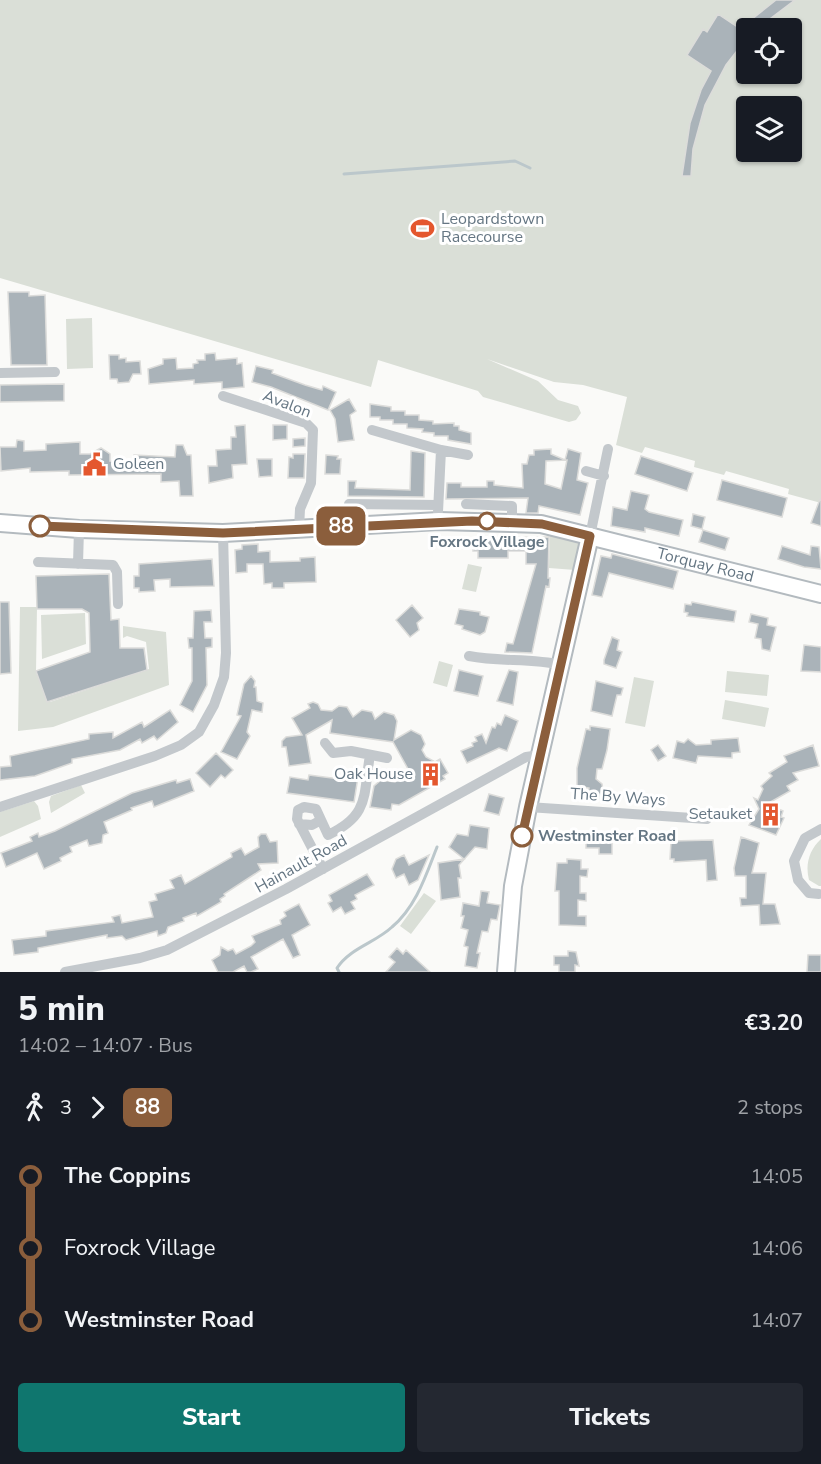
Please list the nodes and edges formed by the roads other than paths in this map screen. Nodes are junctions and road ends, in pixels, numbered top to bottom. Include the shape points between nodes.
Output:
1 (55, 372) dead end
2 (0, 373) edge
3 (223, 396) dead end
4 (378, 434) dead end
5 (608, 449) dead end
6 (441, 450) junction
7 (468, 455) dead end
8 (586, 471) dead end
9 (604, 476) junction
10 (349, 504) dead end
11 (466, 504) dead end
12 (438, 513) junction
13 (512, 522) junction
14 (0, 523) edge
15 (79, 529) junction
16 (299, 529) junction
17 (223, 533) junction
18 (590, 536) junction
19 (38, 562) dead end
20 (78, 564) junction
21 (821, 594) edge
22 (118, 604) dead end
23 (469, 656) dead end
24 (562, 664) junction
25 (325, 743) dead end
26 (370, 755) junction
27 (540, 755) junction
28 (387, 758) dead end
29 (0, 807) edge
30 (528, 807) junction
31 (707, 819) dead end
32 (321, 820) junction
33 (299, 824) junction
34 (821, 829) edge
35 (323, 868) junction
36 (819, 894) dead end
37 (66, 972) edge
38 (506, 972) edge

1 - 2 street
3 - 16 street, Avalon via 265,417 306,423 314,435 311,483 300,509
4 - 6 street
5 - 9 street
6 - 7 street
6 - 12 street
8 - 9 street
9 - 18 street
10 - 12 street
11 - 13 street via 512,506
12 - 13 street, Torquay Road
12 - 16 street, Torquay Road
13 - 18 street, Torquay Road via 542,524
14 - 15 street, Torquay Road
15 - 17 street, Torquay Road
15 - 20 street
16 - 17 street, Torquay Road
17 - 29 street via 224,677 199,732 155,756
18 - 21 street, Torquay Road
18 - 24 street
19 - 20 street
20 - 22 street via 113,566 117,572
23 - 24 street
24 - 27 street
25 - 26 street via 333,753
26 - 28 street
26 - 32 street via 362,808 355,819 328,835
27 - 30 street
27 - 35 street, Hainault Road via 526,757
30 - 31 street, The By Ways
30 - 38 street via 513,886
32 - 33 street via 312,825
32 - 33 street via 316,809 304,807 298,810
33 - 35 street
34 - 36 street via 806,838 794,861 798,880 809,893
35 - 37 street, Hainault Road via 167,950

